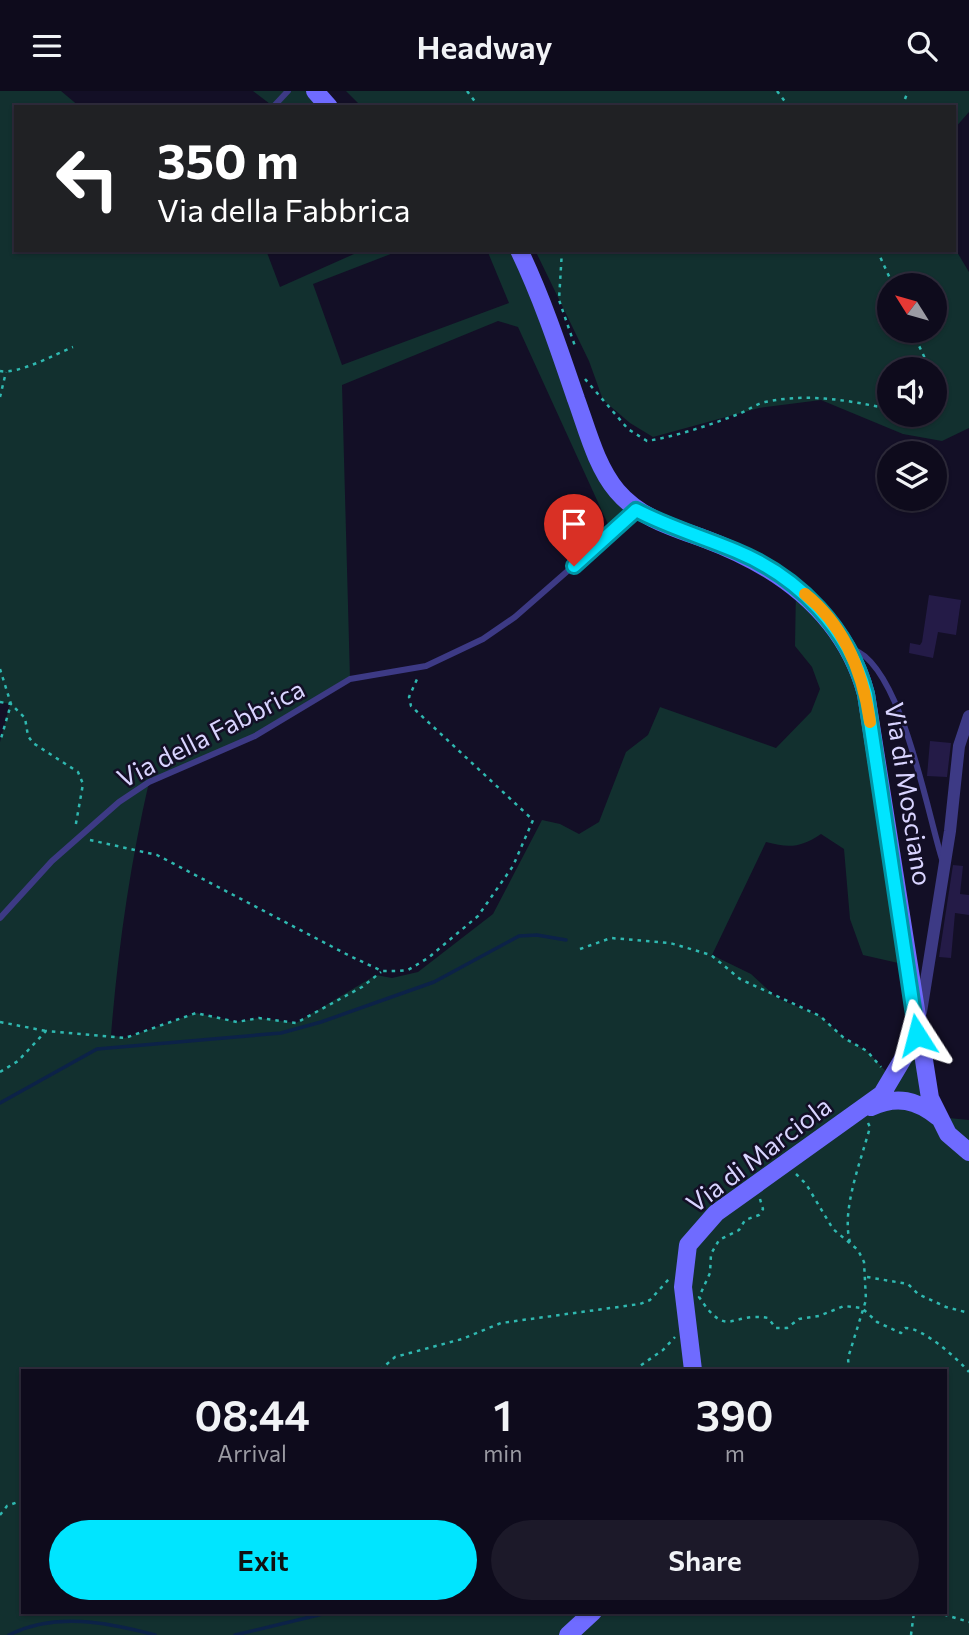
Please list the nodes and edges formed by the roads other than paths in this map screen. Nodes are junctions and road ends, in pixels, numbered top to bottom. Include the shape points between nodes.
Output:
1 (288, 91) edge
2 (315, 91) edge
3 (275, 105) edge
4 (327, 105) edge
5 (520, 252) edge
6 (636, 510) junction
7 (848, 648) junction
8 (969, 716) edge
9 (943, 860) junction
10 (0, 918) edge
11 (917, 1035) junction
12 (865, 1110) junction
13 (938, 1117) junction
14 (969, 1152) edge
15 (693, 1369) edge
16 (591, 1614) edge
17 (568, 1635) edge

1 - 3 lane
2 - 4 main road
5 - 6 main road, Via di Mosciano via 607,478
6 - 7 main road, Via di Mosciano via 768,568 808,597 838,629
6 - 10 lane, Via della Fabbrica via 515,617 483,639 426,666 350,679 255,736 149,782 78,838
7 - 9 lane via 869,659 902,718
7 - 11 main road, Via di Mosciano via 866,694
8 - 9 street via 958,746
9 - 11 street
11 - 12 main road, Via di Marciola via 893,1079
11 - 13 main road, Via di Mosciano
12 - 13 main road, Via di Marciola via 896,1099 925,1107
12 - 15 main road, Via di Marciola via 716,1213 688,1245 683,1269
13 - 14 main road via 948,1134
16 - 17 main road

